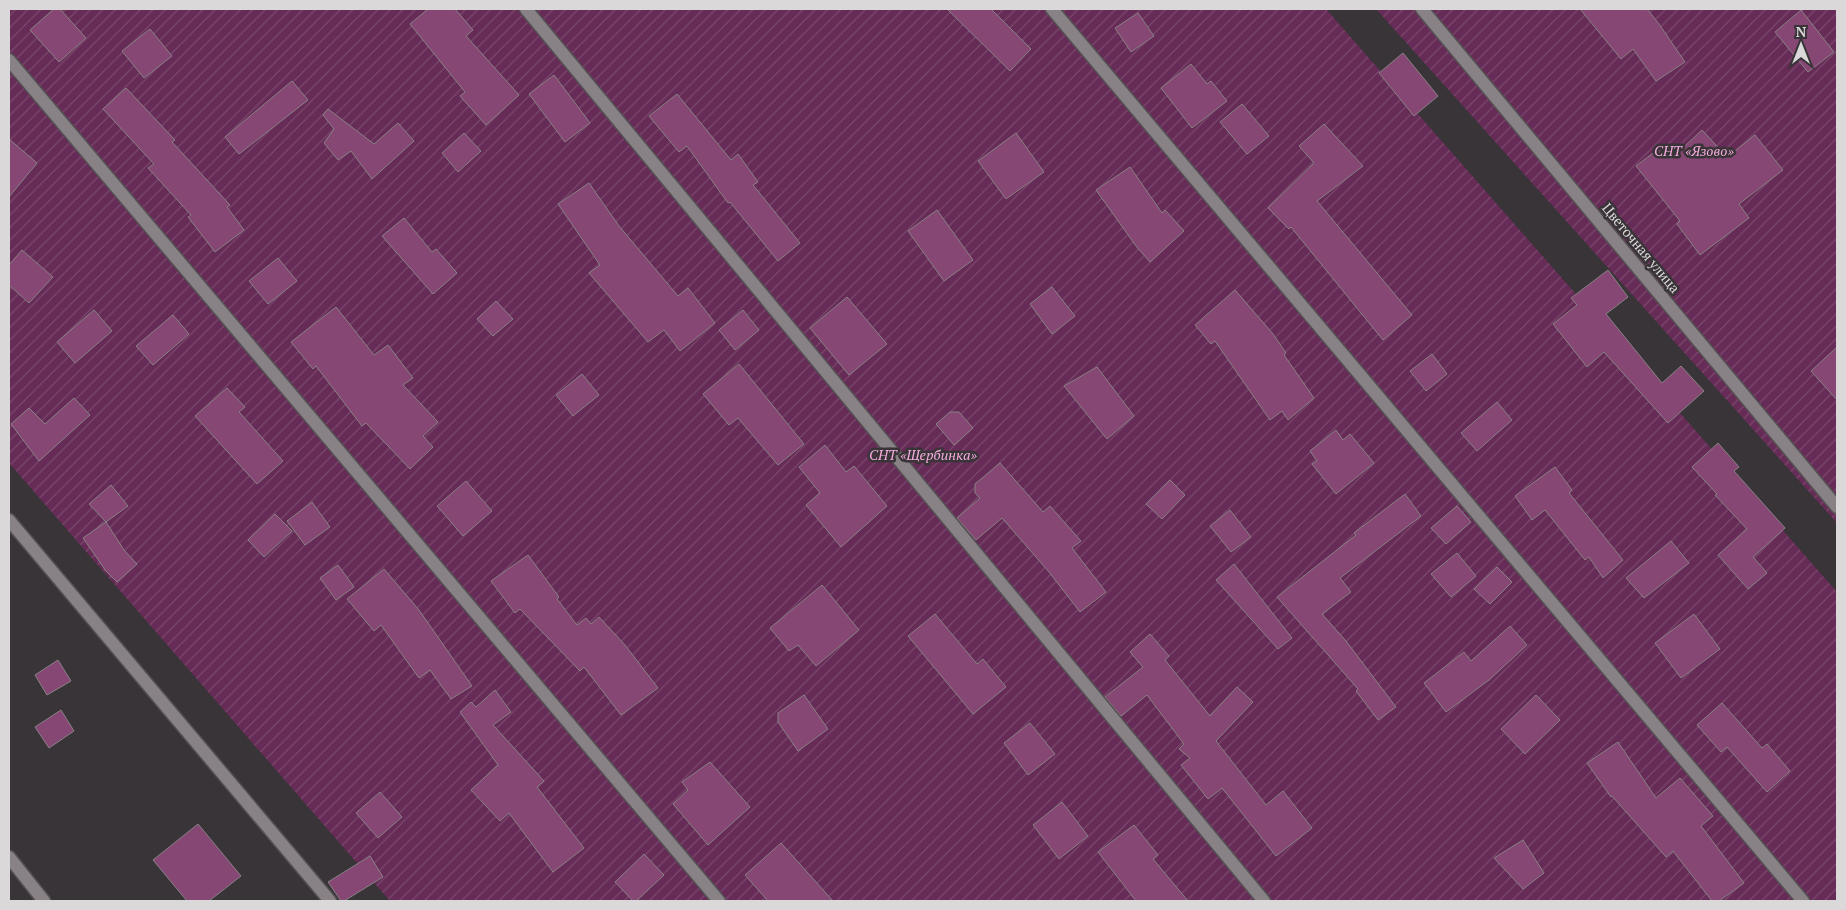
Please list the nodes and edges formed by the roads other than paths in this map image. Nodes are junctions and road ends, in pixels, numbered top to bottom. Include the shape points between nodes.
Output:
1 (526, 9) edge
2 (1052, 9) edge
3 (1422, 9) edge
4 (9, 60) edge
5 (1837, 507) edge
6 (9, 520) edge
7 (9, 856) edge
8 (44, 901) edge
9 (330, 901) edge
10 (719, 901) edge
11 (1264, 901) edge
12 (1803, 901) edge

1 - 11 street
2 - 12 street
3 - 5 street, Цветочная улица
4 - 10 street
6 - 9 street
7 - 8 street

